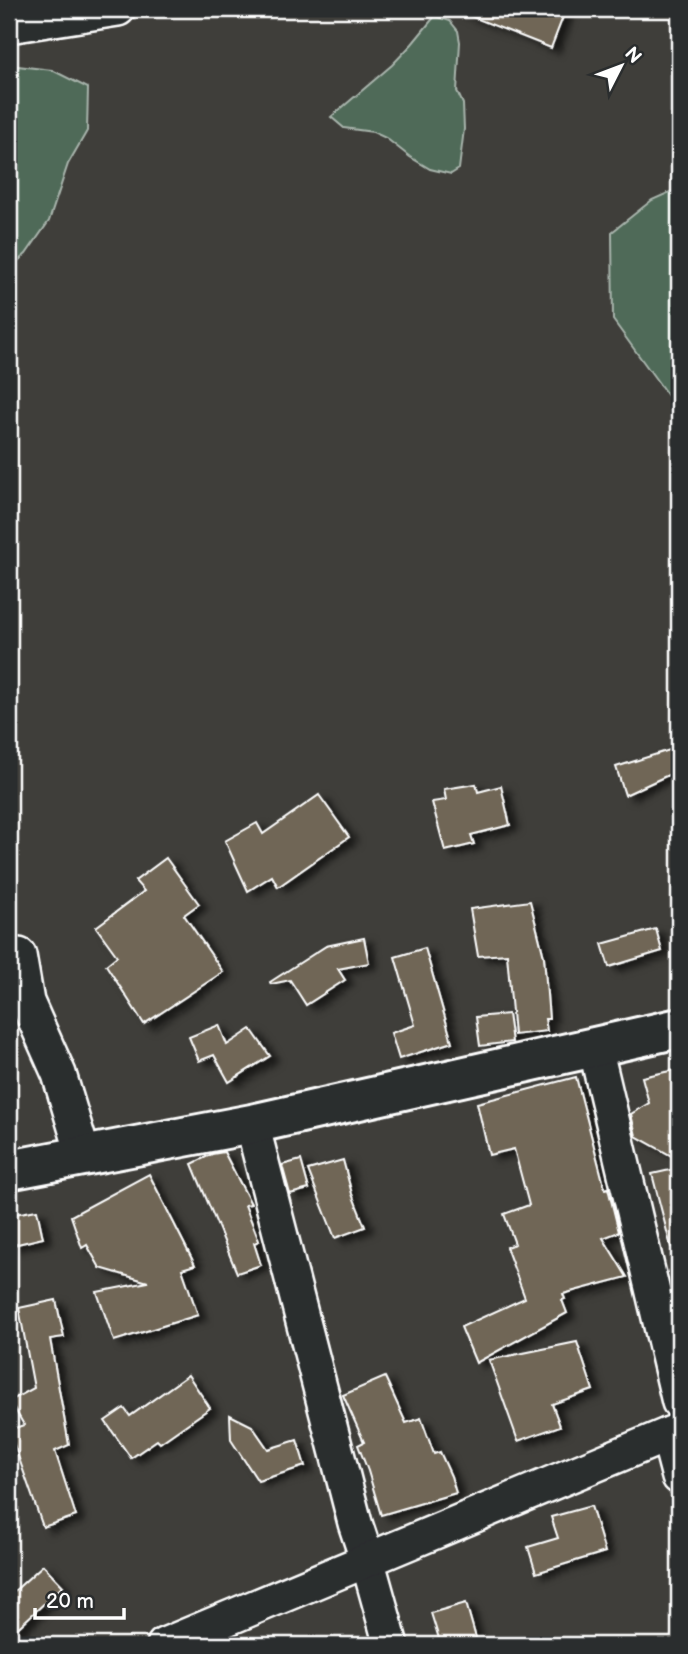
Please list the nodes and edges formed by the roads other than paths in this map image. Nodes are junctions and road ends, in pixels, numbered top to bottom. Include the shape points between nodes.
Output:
1 (118, 9) edge
2 (9, 26) edge
3 (19, 955) dead end
4 (679, 1028) edge
5 (595, 1047) junction
6 (252, 1124) junction
7 (84, 1157) junction
8 (9, 1170) edge
9 (679, 1402) edge
10 (674, 1432) edge
11 (679, 1477) edge
12 (367, 1559) junction
13 (164, 1645) edge
14 (391, 1645) edge

1 - 2 street
3 - 7 street via 27,1002 59,1074
4 - 5 main road
5 - 6 main road
5 - 9 street
6 - 7 main road
6 - 12 street
7 - 8 main road
10 - 11 street
10 - 12 street
12 - 13 street
12 - 14 street

